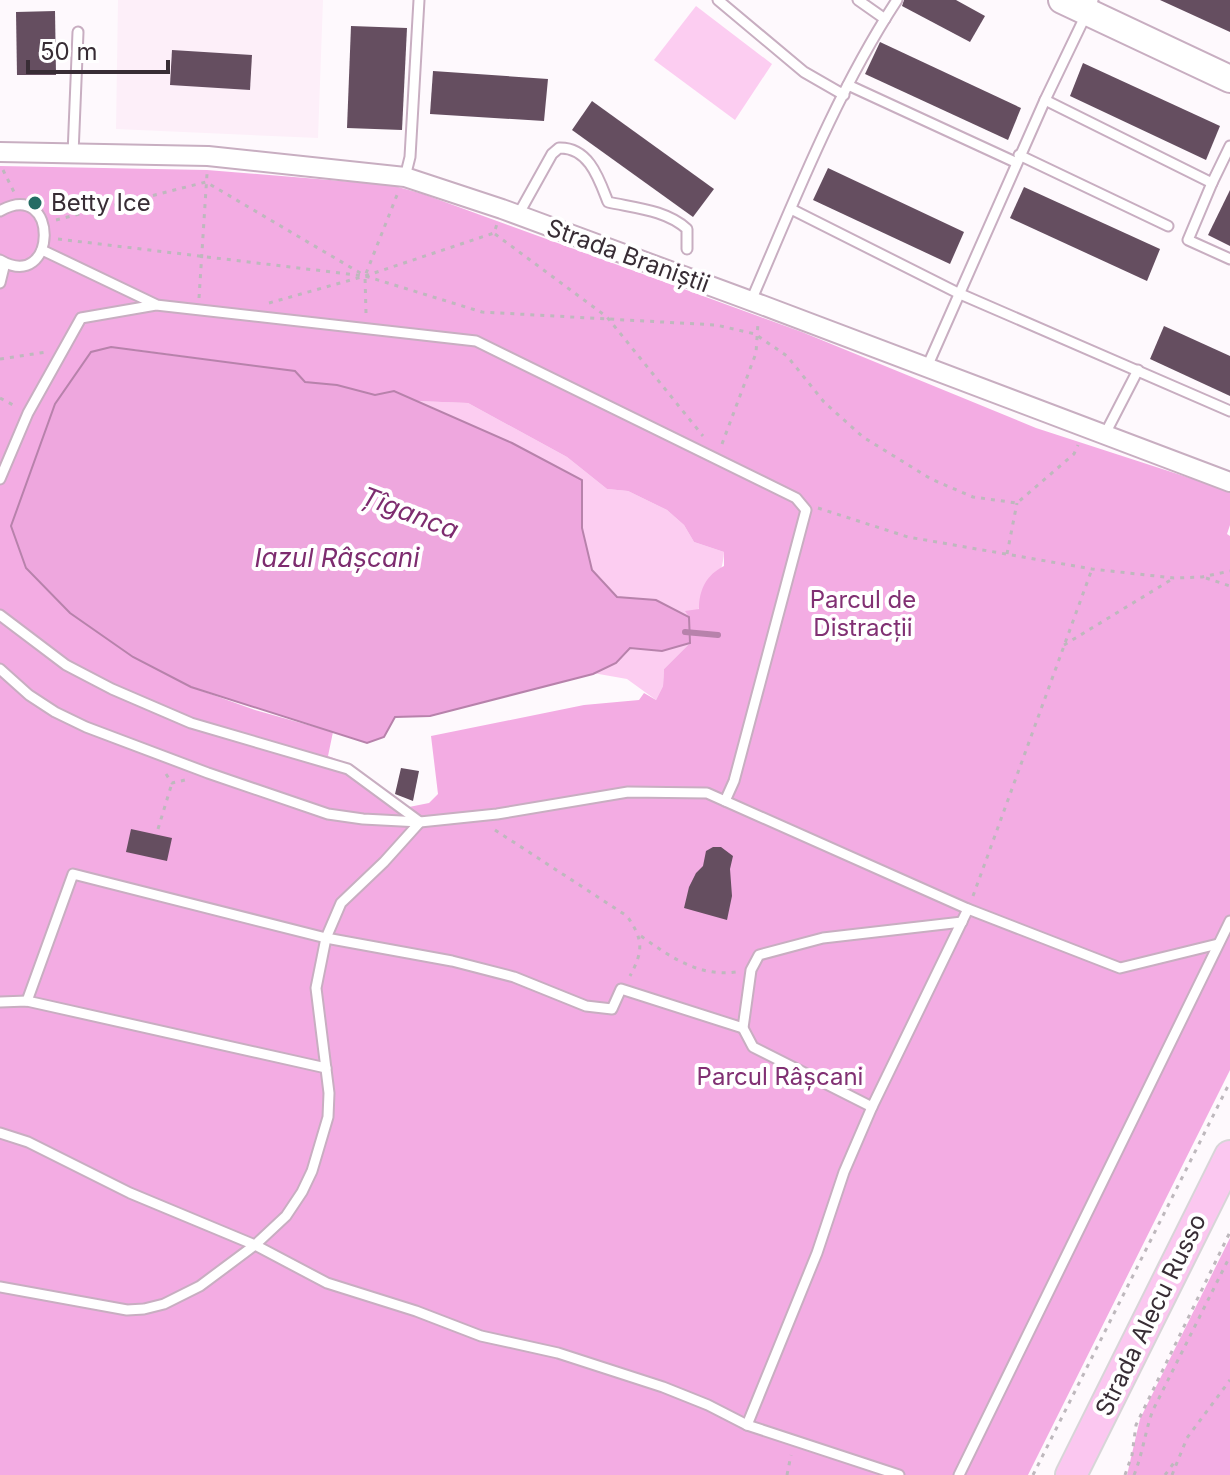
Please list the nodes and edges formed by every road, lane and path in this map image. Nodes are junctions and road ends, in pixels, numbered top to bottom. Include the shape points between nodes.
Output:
1 (419, 0) edge
2 (718, 0) edge
3 (858, 0) edge
4 (897, 0) edge
5 (1062, 0) edge
6 (1090, 6) edge
7 (885, 19) junction
8 (78, 32) dead end
9 (1230, 79) edge
10 (846, 90) junction
11 (1045, 100) junction
12 (1230, 146) edge
13 (0, 152) edge
14 (73, 154) junction
15 (1017, 159) junction
16 (0, 164) edge
17 (207, 170) dead end
18 (405, 177) junction
19 (206, 182) junction
20 (1212, 183) junction
21 (21, 206) junction
22 (791, 209) junction
23 (0, 211) edge
24 (510, 212) junction
25 (43, 223) junction
26 (1168, 226) dead end
27 (494, 233) junction
28 (46, 237) junction
29 (687, 249) dead end
30 (42, 250) junction
31 (201, 257) junction
32 (1230, 259) edge
33 (2, 261) edge
34 (365, 276) junction
35 (0, 283) edge
36 (958, 293) junction
37 (757, 303) junction
38 (156, 305) junction
39 (265, 305) dead end
40 (198, 310) junction
41 (607, 317) junction
42 (366, 329) junction
43 (755, 334) junction
44 (63, 350) junction
45 (0, 359) edge
46 (927, 368) junction
47 (1138, 370) junction
48 (0, 398) edge
49 (1230, 411) edge
50 (28, 413) junction
51 (1105, 434) junction
52 (1074, 454) dead end
53 (725, 464) junction
54 (0, 479) edge
55 (1230, 482) edge
56 (1017, 503) junction
57 (806, 510) junction
58 (1007, 554) junction
59 (1092, 569) junction
60 (1230, 571) edge
61 (1202, 577) junction
62 (1174, 578) junction
63 (1230, 586) edge
64 (0, 615) edge
65 (1064, 645) junction
66 (0, 669) edge
67 (172, 783) dead end
68 (725, 801) junction
69 (475, 817) junction
70 (420, 822) junction
71 (158, 829) dead end
72 (968, 909) junction
73 (1230, 921) edge
74 (962, 922) junction
75 (640, 935) junction
76 (326, 938) junction
77 (1218, 944) junction
78 (751, 970) junction
79 (621, 989) junction
80 (27, 1001) junction
81 (0, 1002) edge
82 (743, 1028) junction
83 (326, 1068) junction
84 (1230, 1082) edge
85 (872, 1107) junction
86 (0, 1133) edge
87 (1230, 1156) edge
88 (1230, 1232) edge
89 (255, 1245) junction
90 (1230, 1256) edge
91 (0, 1287) edge
92 (1230, 1380) edge
93 (747, 1425) junction
94 (794, 1440) junction
95 (1179, 1457) junction
96 (787, 1475) edge
97 (899, 1475) edge
98 (959, 1475) edge
99 (1033, 1475) edge
100 (1071, 1475) edge
101 (1125, 1475) edge
102 (1134, 1475) edge
103 (1165, 1475) edge
104 (1172, 1475) edge

1 - 18 lane
2 - 10 lane via 804,72
3 - 7 lane
4 - 7 lane
5 - 6 main road
6 - 9 main road
6 - 11 lane
7 - 10 lane
8 - 14 lane
10 - 15 lane
10 - 22 lane
11 - 15 lane
11 - 20 lane
12 - 20 lane
13 - 14 street, Strada Braniștii
14 - 18 street, Strada Braniștii via 208,156
15 - 26 lane
15 - 36 lane
16 - 21 path
17 - 19 path
18 - 24 street, Strada Braniștii
18 - 34 path
19 - 25 path
19 - 31 path
19 - 34 path
20 - 32 lane via 1188,240
21 - 23 lane
21 - 25 lane
22 - 36 lane
22 - 37 lane
24 - 27 path
24 - 29 lane via 552,154 567,147 590,163 608,202 655,211 679,222 687,229
24 - 37 street, Strada Braniștii
25 - 28 lane
27 - 34 path
27 - 41 path
28 - 30 lane
28 - 31 path
30 - 33 lane via 22,265
30 - 38 lane
31 - 34 path
31 - 40 path
33 - 35 lane
34 - 39 path
34 - 41 path via 482,312
34 - 42 path
36 - 46 lane
36 - 47 lane
37 - 43 path
37 - 46 street, Strada Braniștii
38 - 40 lane
38 - 44 lane via 81,318
40 - 42 lane
41 - 43 path via 716,325
41 - 53 path
42 - 53 lane via 476,341
43 - 53 path via 756,353 721,441
43 - 56 path via 787,356 824,402 863,437 931,479 973,497
44 - 45 path
44 - 50 lane
46 - 51 street, Strada Braniștii
47 - 49 lane
47 - 51 lane
48 - 50 path
50 - 54 lane
51 - 55 street, Strada Braniștii
52 - 56 path
53 - 57 lane via 796,498
56 - 58 path
57 - 58 path via 819,508 908,537
57 - 68 lane
58 - 59 path
59 - 62 path
59 - 65 path
60 - 61 path
61 - 62 path
61 - 63 path
62 - 65 path
64 - 70 lane via 66,665 112,689 191,723 348,769
65 - 72 path
66 - 70 lane via 55,712 208,773 328,814
67 - 71 path
68 - 69 lane via 697,792 628,792
68 - 72 lane
69 - 70 lane
69 - 75 path via 627,916
70 - 76 lane via 341,903
72 - 74 lane
72 - 77 lane via 1120,968
73 - 77 lane
74 - 78 lane via 823,938 770,950 759,955
74 - 85 lane
75 - 78 path via 695,968 721,974
75 - 79 path via 640,954
76 - 79 lane via 480,968 586,1006 612,1009
76 - 80 lane via 73,874
76 - 83 lane via 316,988
77 - 98 lane
78 - 82 lane
79 - 82 lane
80 - 81 lane
80 - 83 lane
82 - 85 lane via 753,1047
83 - 89 lane via 328,1117 312,1171 286,1216
84 - 99 path
85 - 93 lane
86 - 89 lane
87 - 100 main road, Strada Alecu Russo
88 - 101 path via 1140,1414
89 - 91 lane via 200,1286 144,1309
89 - 93 lane via 352,1293 663,1387
90 - 102 path via 1153,1410
92 - 95 path
93 - 94 lane
94 - 96 path
94 - 97 lane
95 - 103 path
95 - 104 path

